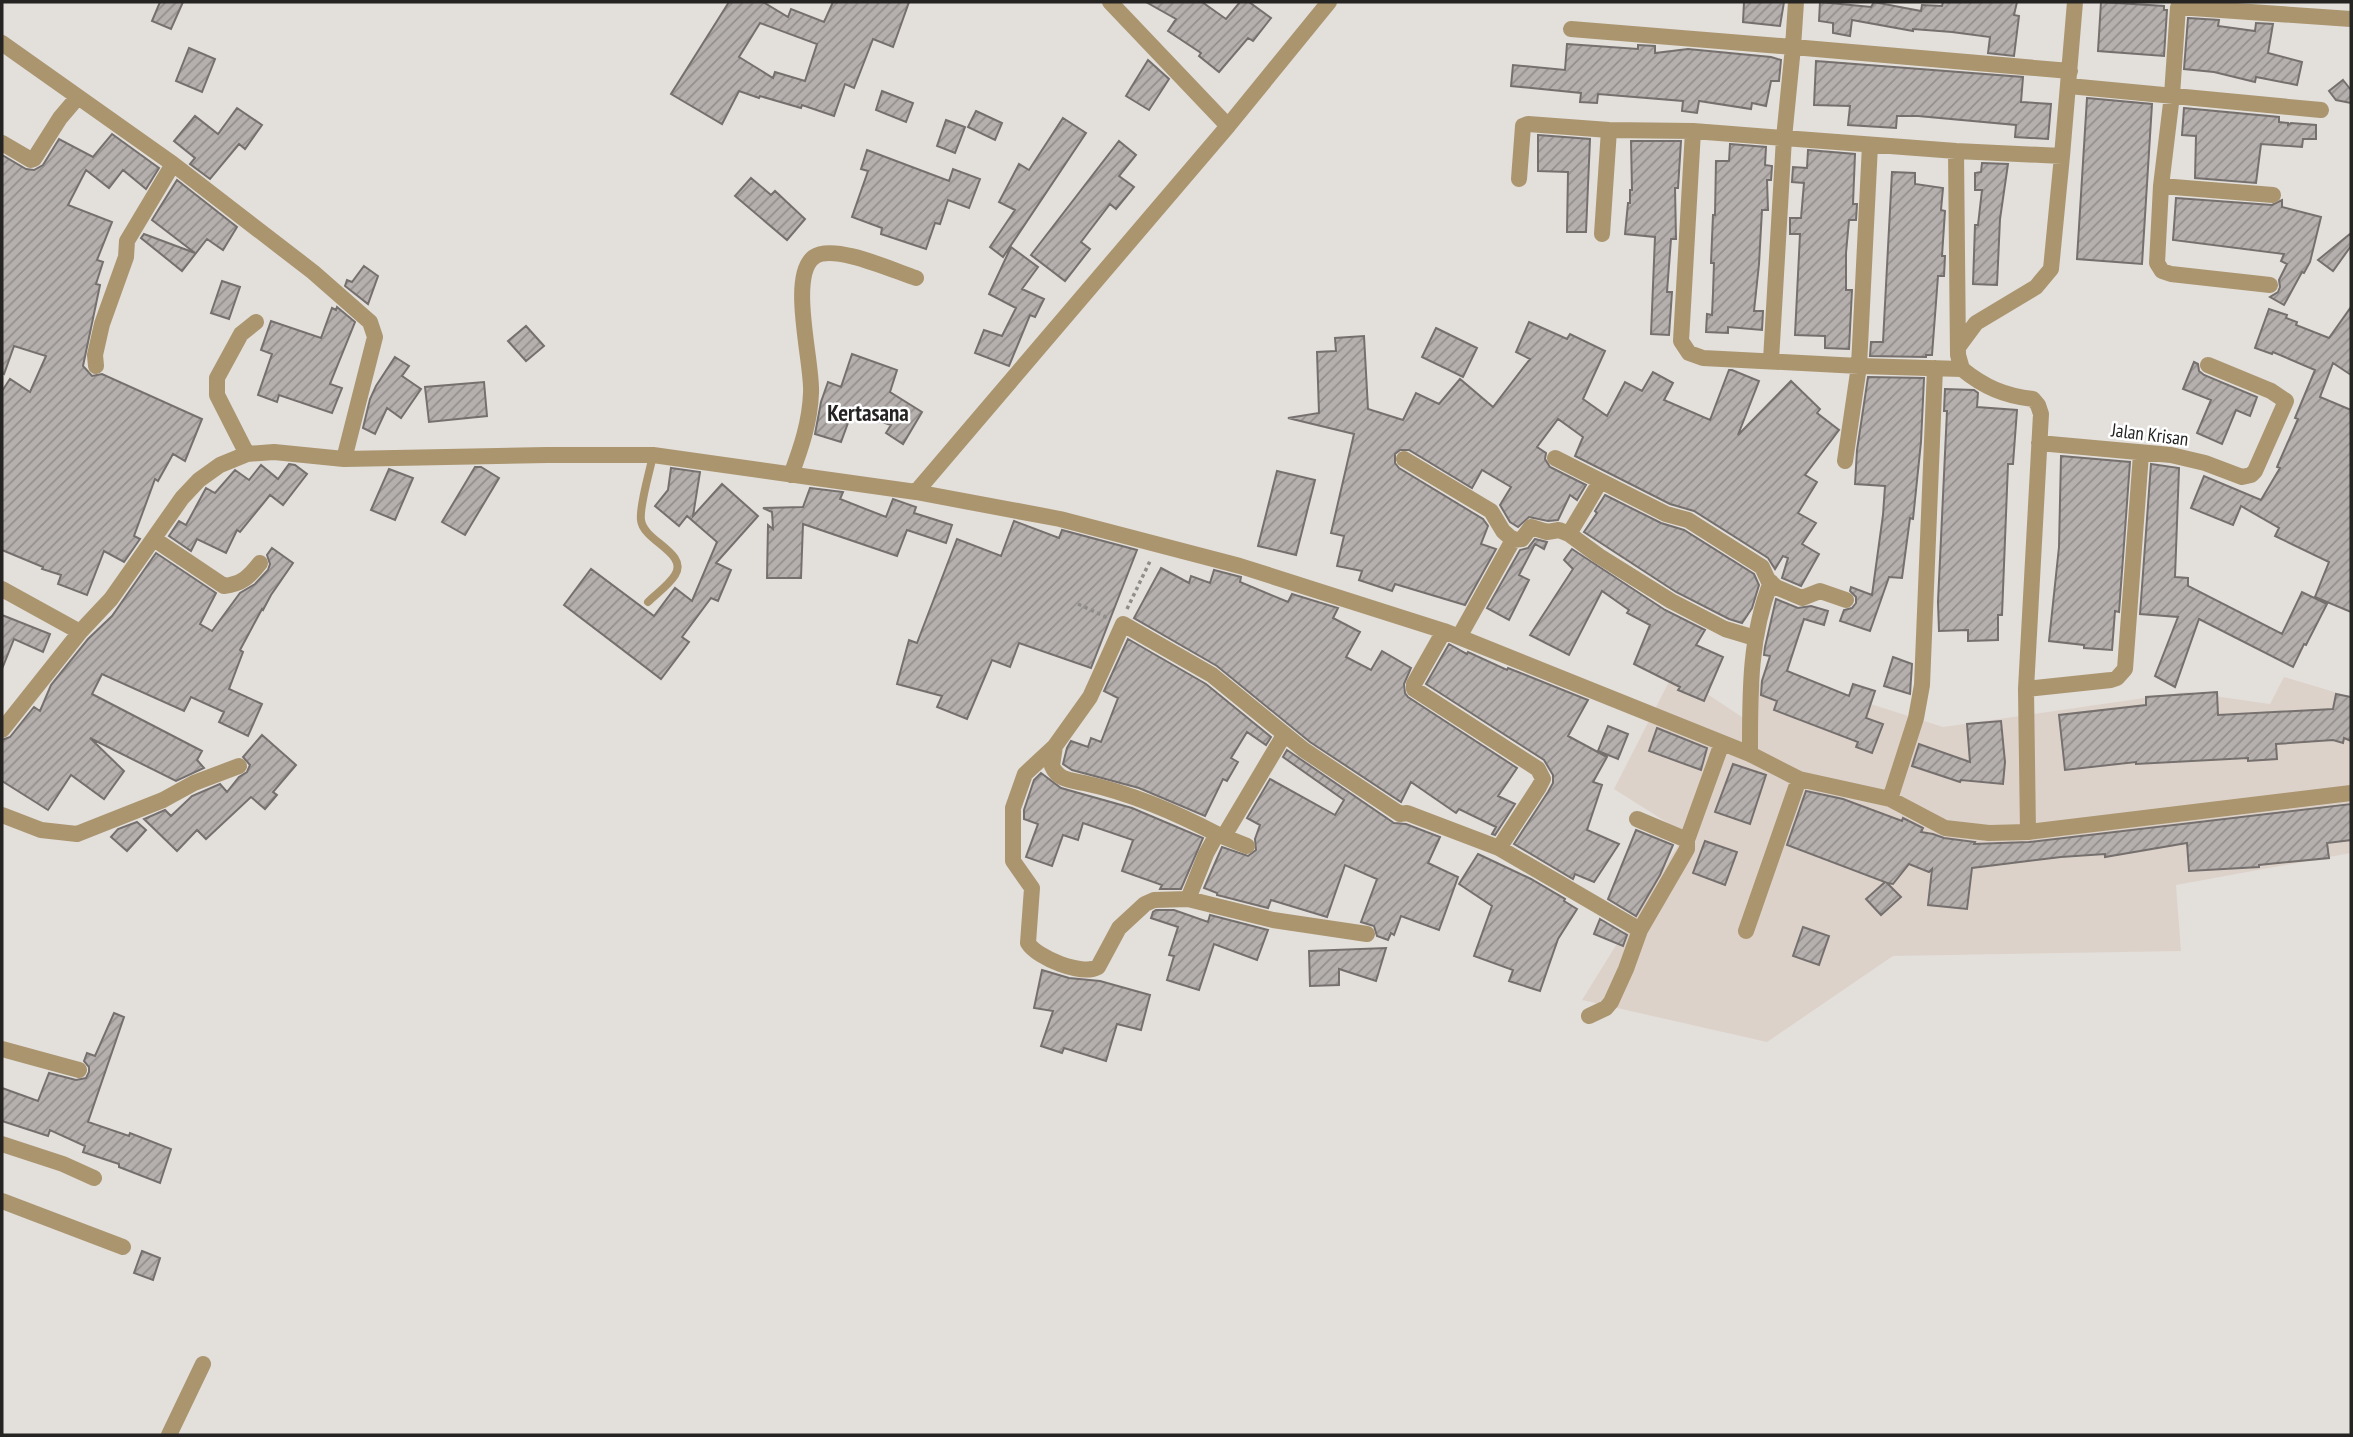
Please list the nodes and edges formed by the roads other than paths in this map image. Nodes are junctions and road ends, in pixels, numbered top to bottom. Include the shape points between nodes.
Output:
1 (1110, 2) edge
2 (1329, 2) edge
3 (1797, 2) edge
4 (2075, 2) edge
5 (2179, 4) edge
6 (2351, 19) edge
7 (1571, 29) dead end
8 (2, 43) edge
9 (1793, 47) junction
10 (2069, 78) junction
11 (2172, 95) junction
12 (77, 98) junction
13 (2322, 110) dead end
14 (1228, 126) junction
15 (1609, 130) junction
16 (1693, 131) junction
17 (1784, 138) junction
18 (2, 143) edge
19 (1870, 145) junction
20 (1956, 151) junction
21 (2062, 156) junction
22 (173, 164) junction
23 (1519, 179) dead end
24 (2161, 186) junction
25 (2273, 195) dead end
26 (1602, 234) dead end
27 (916, 278) dead end
28 (2270, 285) dead end
29 (256, 322) dead end
30 (1959, 346) junction
31 (1771, 360) junction
32 (2208, 365) dead end
33 (96, 366) dead end
34 (1859, 366) junction
35 (1935, 368) junction
36 (1962, 369) junction
37 (2039, 443) junction
38 (247, 454) junction
39 (2141, 454) junction
40 (653, 456) junction
41 (1555, 458) dead end
42 (344, 459) junction
43 (1404, 459) dead end
44 (1845, 461) dead end
45 (791, 475) junction
46 (1600, 482) junction
47 (916, 492) junction
48 (1570, 534) junction
49 (154, 539) junction
50 (1513, 540) junction
51 (260, 563) dead end
52 (1771, 582) junction
53 (2, 589) edge
54 (1846, 600) dead end
55 (648, 602) dead end
56 (1444, 631) junction
57 (80, 632) junction
58 (1459, 637) junction
59 (1755, 638) junction
60 (2026, 689) junction
61 (2, 730) edge
62 (1284, 735) junction
63 (1722, 743) junction
64 (1055, 746) junction
65 (1750, 754) junction
66 (239, 766) dead end
67 (1799, 779) junction
68 (2351, 793) edge
69 (1890, 799) junction
70 (2, 816) edge
71 (1637, 820) dead end
72 (2028, 832) junction
73 (1220, 835) junction
74 (1688, 840) junction
75 (1247, 846) dead end
76 (1499, 848) junction
77 (1188, 899) junction
78 (1640, 930) junction
79 (1746, 930) dead end
80 (1367, 934) dead end
81 (1589, 1016) dead end
82 (2, 1049) edge
83 (79, 1070) dead end
84 (2, 1144) edge
85 (94, 1178) dead end
86 (2, 1201) edge
87 (123, 1247) dead end
88 (203, 1364) dead end
89 (169, 1435) edge

1 - 14 street
2 - 14 street
3 - 9 street
4 - 10 street
5 - 6 street
5 - 11 street
7 - 9 street
8 - 12 street
9 - 10 street
9 - 17 street
10 - 11 street
10 - 21 street
11 - 13 street
11 - 24 street
12 - 18 street via 34,159
12 - 22 street
14 - 47 street
15 - 16 street
15 - 23 street via 1523,126
15 - 26 street
16 - 17 street
16 - 31 street via 1681,341 1695,357
17 - 19 street
17 - 31 street
19 - 20 street
19 - 34 street
20 - 21 street
20 - 30 street
21 - 30 street via 2050,269 2036,287 1976,323
22 - 33 street via 127,241 126,257 102,324
22 - 42 street via 313,272 370,323 375,337
24 - 25 street
24 - 28 street via 2157,263 2162,271
27 - 45 street via 840,254 825,253 808,263 801,310 811,390 803,441
29 - 38 street via 241,334 217,377 217,395
30 - 36 street
31 - 34 street
32 - 39 street, Jalan Krisan via 2286,401 2255,471 2242,477 2193,460
34 - 35 street
34 - 44 street
35 - 36 street
35 - 69 street via 1922,685
36 - 37 street via 2008,396 2033,399 2041,414
37 - 39 street, Jalan Krisan
37 - 60 street
38 - 42 street
38 - 49 street via 199,480
39 - 60 street via 2125,669 2111,680
40 - 42 street
40 - 45 street
40 - 55 lane via 640,519 645,531 678,565 676,574
41 - 46 street
43 - 50 street via 1491,511
45 - 47 street
46 - 48 street
46 - 52 street via 1688,520 1762,567
47 - 56 street via 1060,519 1240,566
48 - 50 street via 1531,527 1522,539
48 - 59 street via 1671,601 1725,629
49 - 51 street via 224,586 248,578
49 - 57 street via 111,599
50 - 58 street
52 - 54 street via 1797,597 1820,591
52 - 59 street
53 - 57 street
56 - 58 street
56 - 76 street via 1414,689 1529,762 1542,775 1539,787
57 - 61 street
58 - 63 street
59 - 65 street
60 - 72 street
62 - 64 street via 1212,675 1123,624 1090,697
62 - 73 street
62 - 76 street via 1400,814 1408,813
63 - 65 street
63 - 74 street
64 - 73 street via 1052,766 1061,778 1124,792
64 - 77 street via 1025,774 1013,808 1013,861 1032,888 1029,946 1055,961 1093,970 1119,929 1145,904
65 - 67 street
66 - 70 street via 77,834 41,830
67 - 69 street
67 - 79 street
68 - 72 street
69 - 72 street via 1945,828
71 - 74 street
73 - 75 street
73 - 77 street via 1206,854
74 - 78 street
76 - 78 street
77 - 80 street via 1273,920
78 - 81 street via 1611,1002
82 - 83 street
84 - 85 street
86 - 87 street
88 - 89 street

